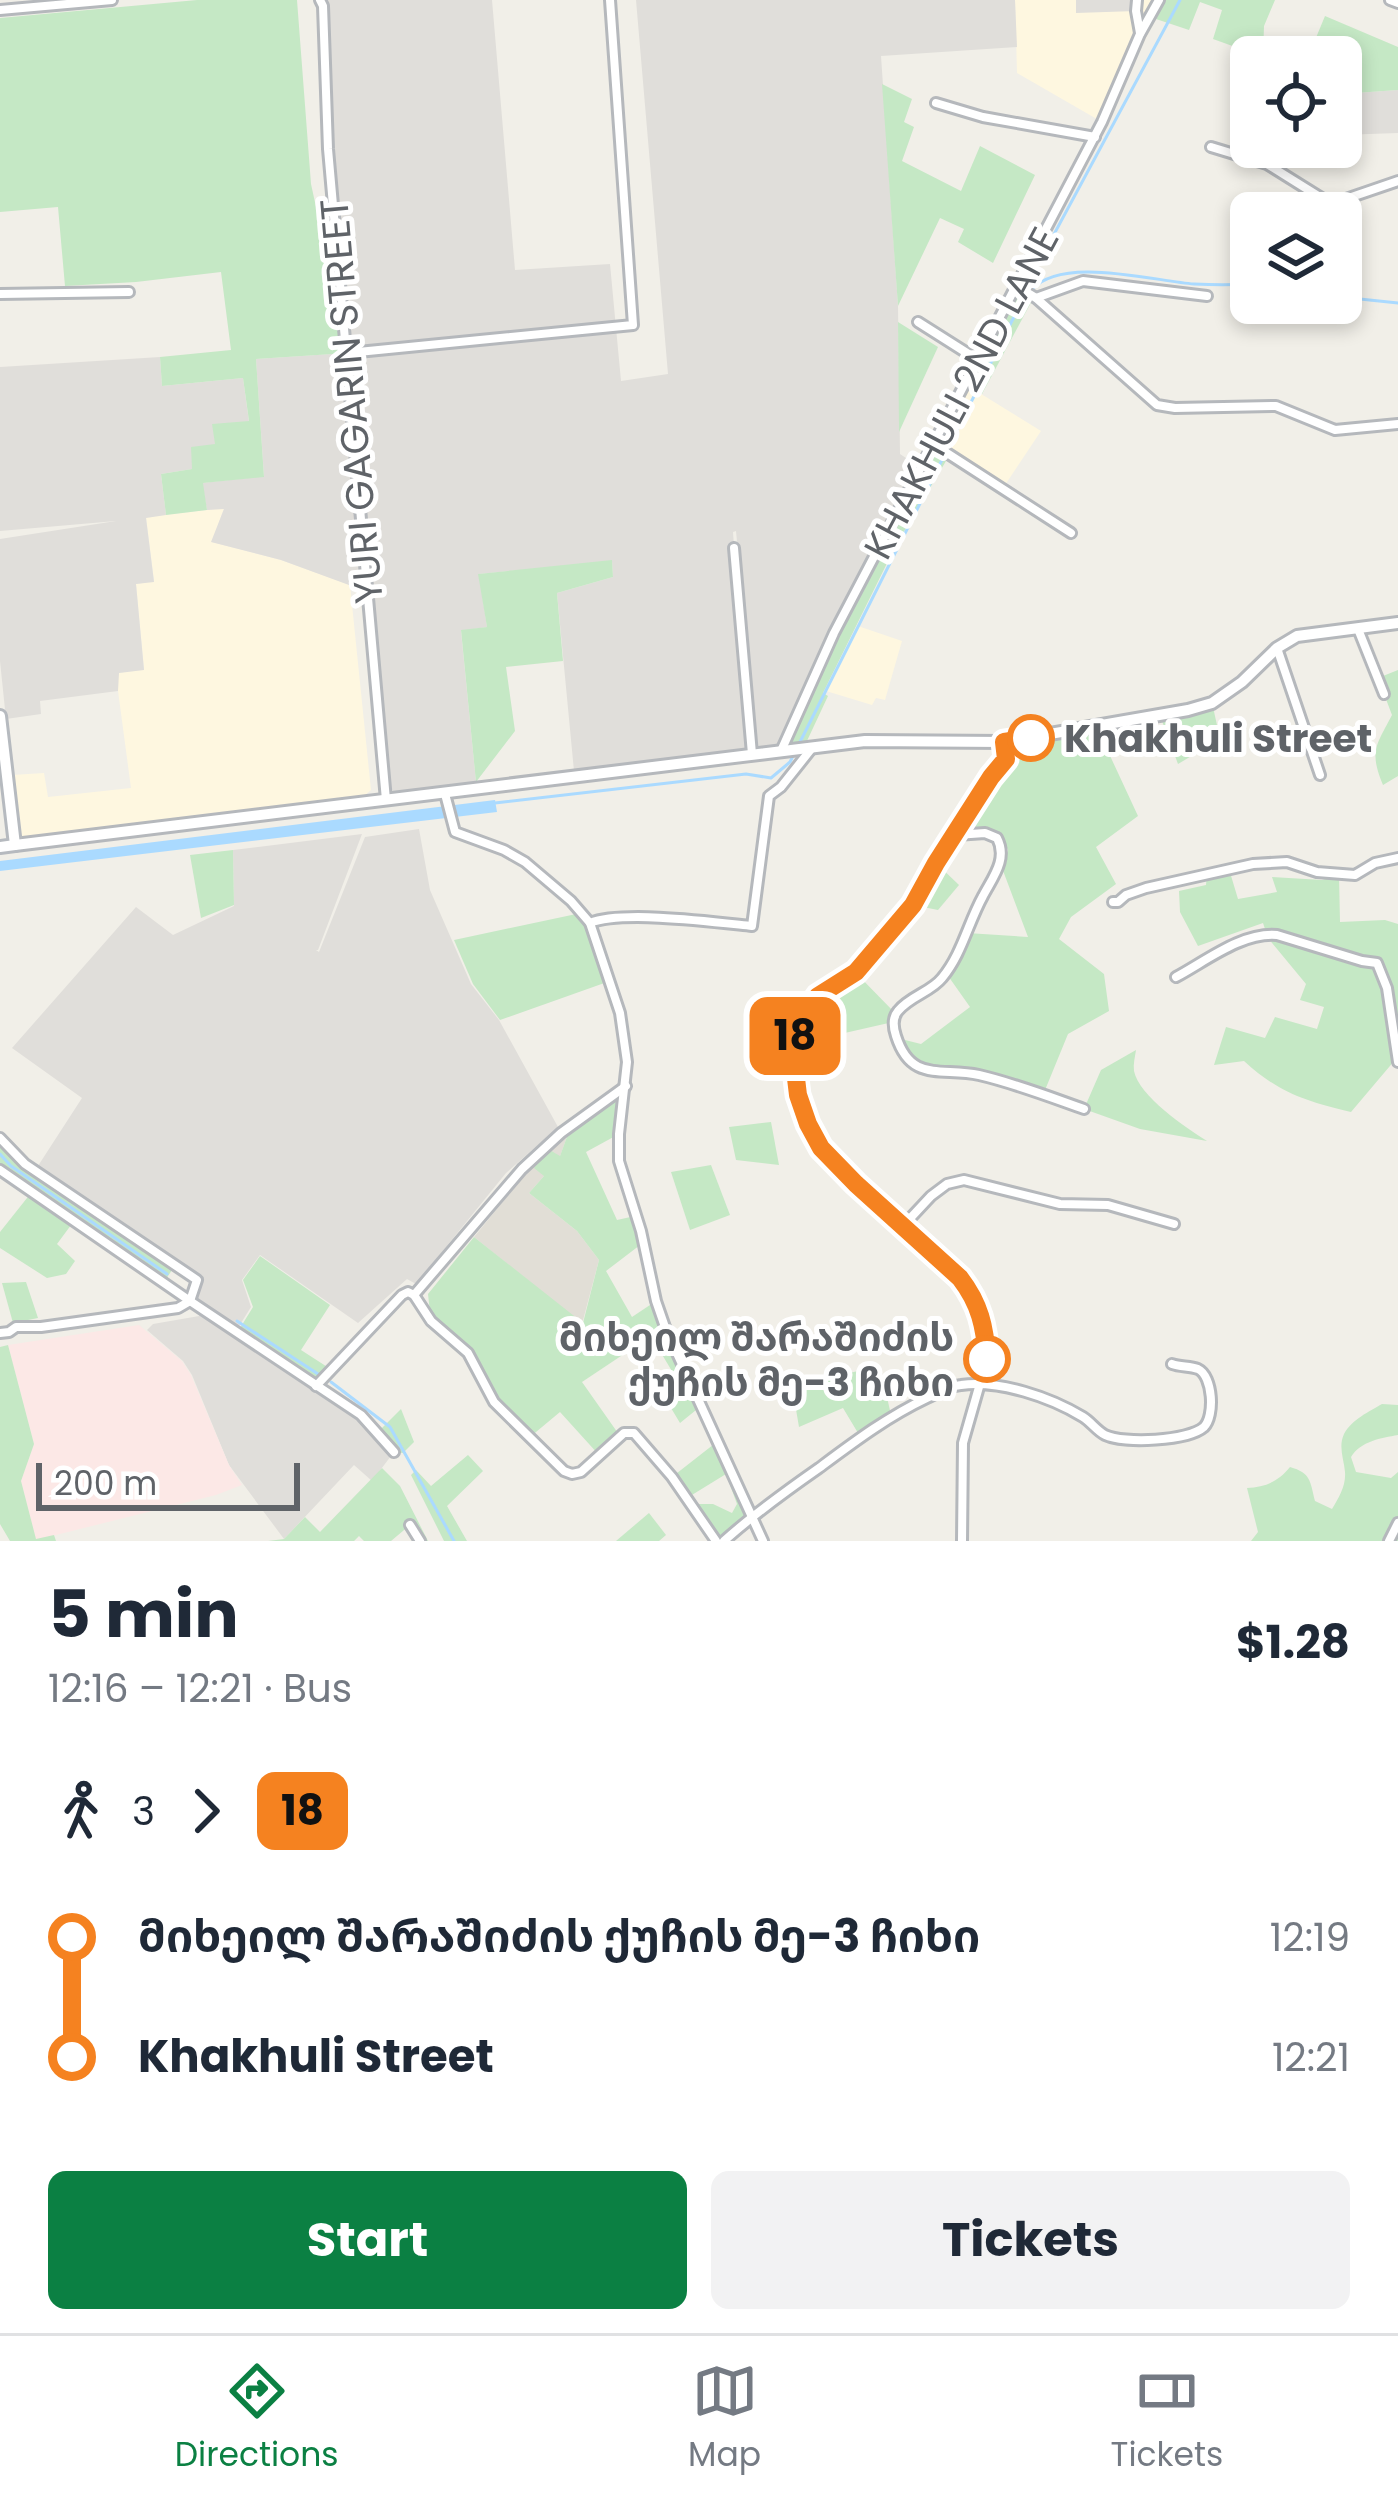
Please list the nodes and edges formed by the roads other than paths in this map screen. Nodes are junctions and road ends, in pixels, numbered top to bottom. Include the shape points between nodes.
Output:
1 (112, 0) edge
2 (320, 0) edge
3 (610, 0) edge
4 (1137, 0) edge
5 (1160, 0) edge
6 (0, 10) edge
7 (1140, 34) junction
8 (936, 103) dead end
9 (1095, 136) junction
10 (1211, 147) dead end
11 (1398, 181) edge
12 (1016, 286) junction
13 (129, 292) dead end
14 (0, 294) edge
15 (1207, 296) dead end
16 (1035, 298) junction
17 (918, 322) dead end
18 (348, 352) junction
19 (978, 360) junction
20 (1398, 424) edge
21 (933, 444) junction
22 (1071, 533) dead end
23 (734, 548) dead end
24 (1398, 623) edge
25 (1358, 628) junction
26 (1277, 648) junction
27 (1384, 694) dead end
28 (0, 716) edge
29 (1004, 742) junction
30 (810, 747) junction
31 (783, 750) junction
32 (752, 754) junction
33 (1320, 775) dead end
34 (445, 794) junction
35 (386, 801) junction
36 (955, 836) junction
37 (15, 845) junction
38 (0, 846) edge
39 (1398, 858) edge
40 (1113, 902) dead end
41 (590, 922) junction
42 (1176, 977) dead end
43 (1398, 1062) edge
44 (626, 1086) junction
45 (1084, 1109) dead end
46 (0, 1138) edge
47 (0, 1170) edge
48 (1174, 1224) dead end
49 (903, 1226) junction
50 (414, 1294) junction
51 (190, 1301) junction
52 (0, 1333) edge
53 (1172, 1364) dead end
54 (980, 1383) junction
55 (316, 1386) junction
56 (394, 1452) dead end
57 (753, 1515) junction
58 (1398, 1523) edge
59 (410, 1525) dead end
60 (420, 1541) edge
61 (720, 1541) edge
62 (763, 1541) edge
63 (962, 1541) edge
64 (1389, 1541) edge

1 - 6 street
2 - 18 street, YURI GAGARIN STREET
3 - 18 street via 633,326
4 - 7 street, KHAKHULI 2ND LANE
5 - 7 street, KHAKHULI 2ND LANE
7 - 9 street, KHAKHULI 2ND LANE
8 - 9 street
9 - 12 street, KHAKHULI 2ND LANE
10 - 11 street via 1267,164 1330,205
12 - 16 street
12 - 19 street, KHAKHULI 2ND LANE
13 - 14 street
15 - 16 street via 1083,281
16 - 20 street via 1157,404 1276,406 1335,430
17 - 19 street
18 - 35 street, YURI GAGARIN STREET
19 - 21 street, KHAKHULI 2ND LANE
21 - 22 street
21 - 31 street, KHAKHULI 2ND LANE
23 - 32 street
24 - 25 street
25 - 26 street via 1297,636
25 - 27 street
26 - 29 street via 1212,703
26 - 33 street
28 - 37 street
29 - 30 street
29 - 36 street via 1006,759
30 - 31 street
30 - 41 street via 769,796 752,926
31 - 32 street
32 - 34 street
34 - 35 street
34 - 41 street via 455,832 525,862
35 - 37 street
36 - 45 street via 997,838 1000,864 953,964 895,1013 906,1058 918,1069 977,1075
36 - 49 street via 913,905 856,972 818,996 792,1045 798,1095 821,1148
37 - 38 street
39 - 40 street via 1355,875 1253,864
41 - 44 street via 620,1013
42 - 43 street via 1263,934 1377,963
44 - 50 street via 522,1168
44 - 57 street via 619,1161 656,1301
46 - 51 street via 25,1164 197,1280
47 - 51 street
48 - 49 street via 964,1180 931,1196
49 - 54 street via 974,1297 987,1359
50 - 55 street via 402,1295
50 - 61 street via 430,1321 468,1353 494,1402 564,1471 581,1472 624,1432 634,1432
51 - 52 street
51 - 55 street
53 - 54 street via 1203,1371 1211,1413 1191,1433 1157,1440 1105,1435 1049,1401
54 - 57 street via 954,1385 891,1415
54 - 63 street via 963,1443
55 - 56 street via 361,1414
57 - 61 street
57 - 62 street
58 - 64 street
59 - 60 street

